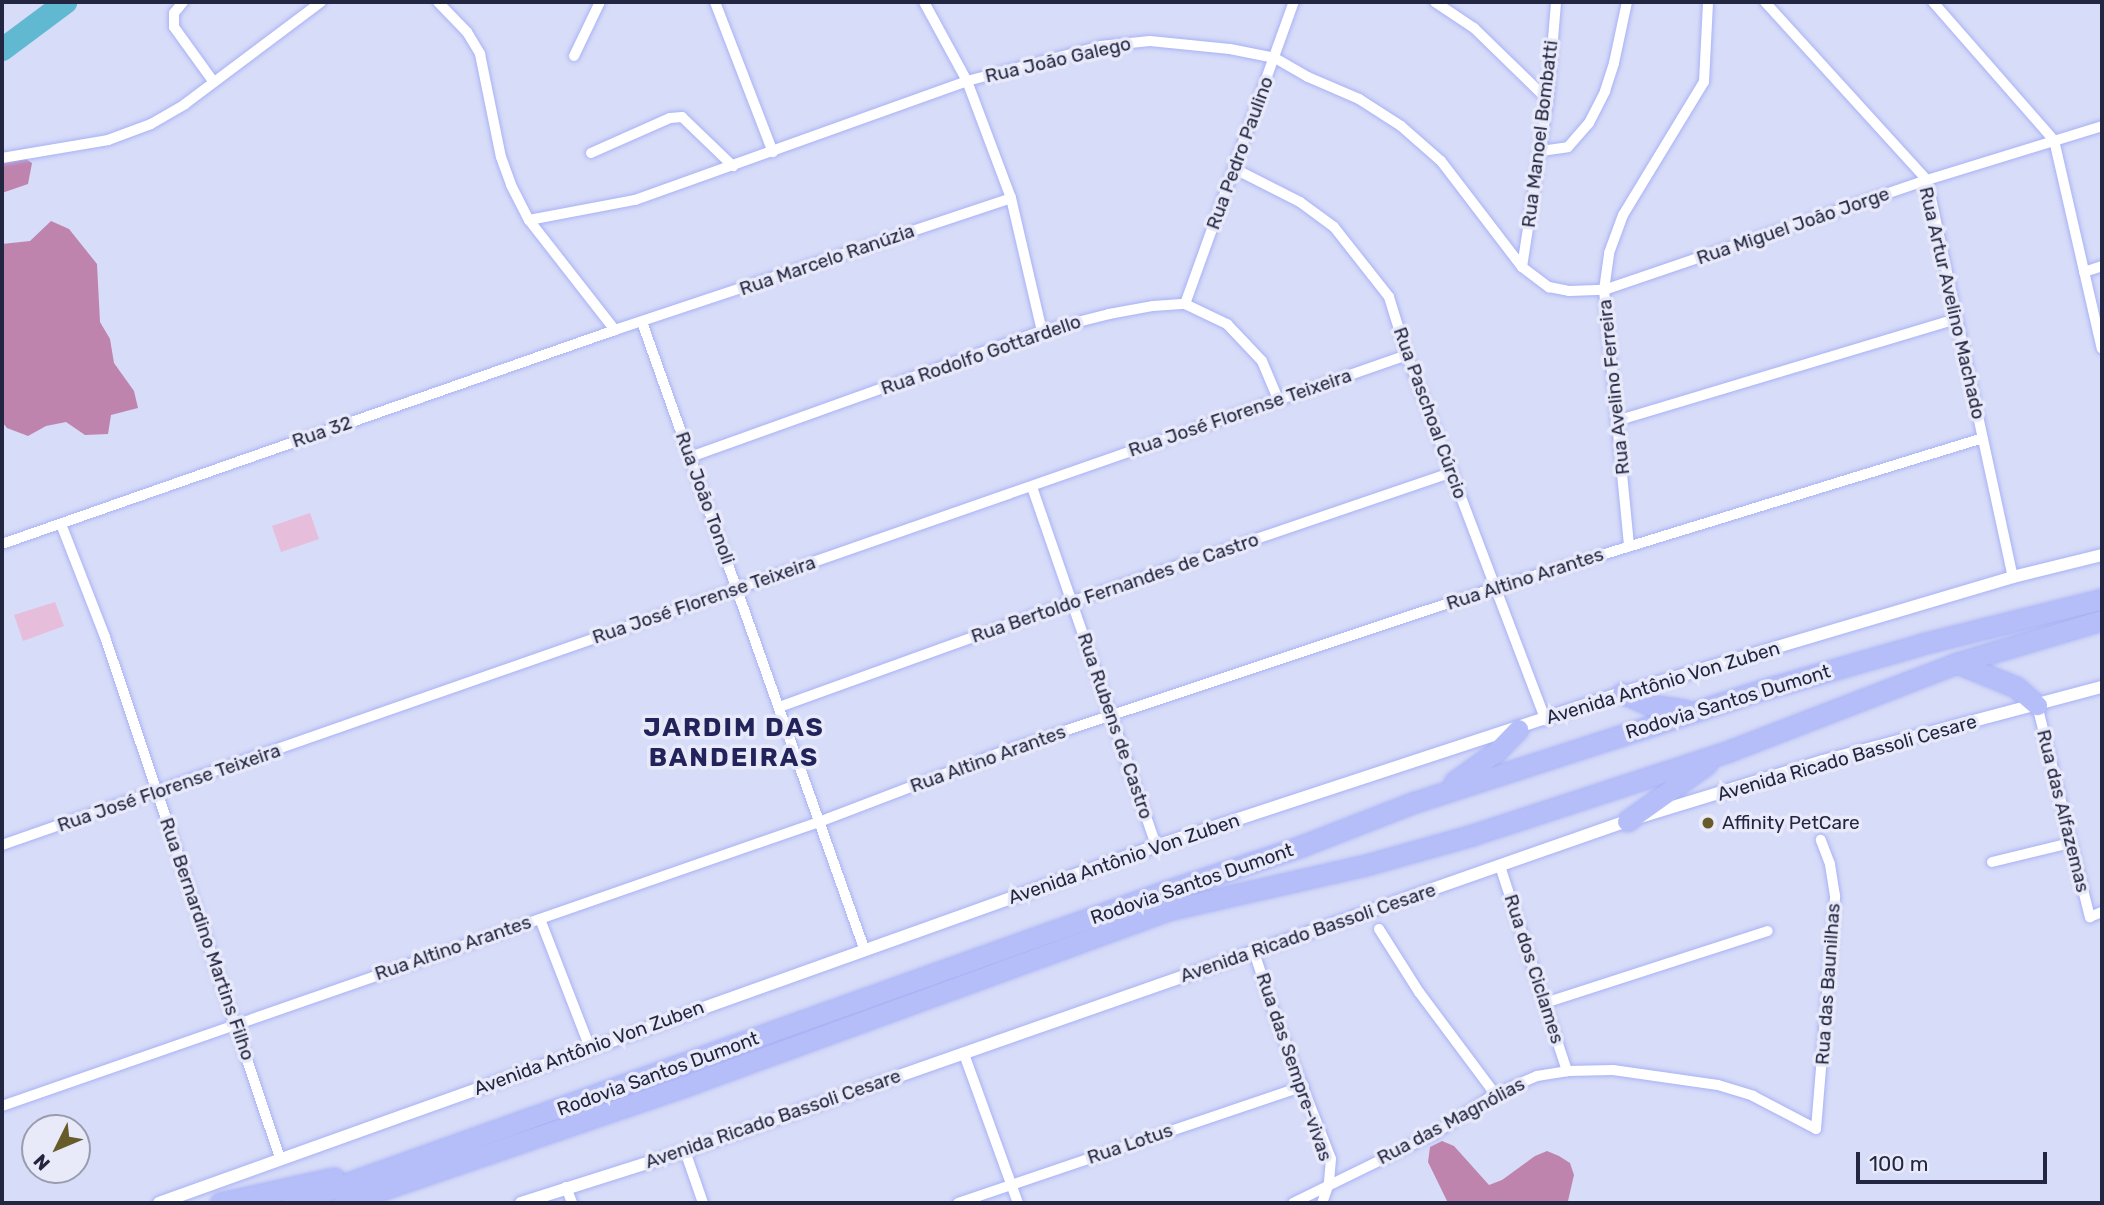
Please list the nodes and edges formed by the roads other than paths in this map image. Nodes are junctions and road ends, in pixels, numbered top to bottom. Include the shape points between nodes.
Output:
1 (183, 2) edge
2 (321, 2) edge
3 (438, 2) edge
4 (600, 2) edge
5 (715, 2) edge
6 (924, 2) edge
7 (1294, 2) edge
8 (1435, 2) edge
9 (1556, 2) edge
10 (1627, 2) edge
11 (1708, 2) edge
12 (1765, 2) edge
13 (1933, 2) edge
14 (573, 56) dead end
15 (1275, 58) junction
16 (213, 81) junction
17 (967, 81) junction
18 (1548, 100) junction
19 (2102, 126) edge
20 (2054, 140) junction
21 (1541, 151) junction
22 (773, 152) junction
23 (591, 153) dead end
24 (2, 158) edge
25 (733, 166) junction
26 (1235, 169) junction
27 (1927, 180) junction
28 (1011, 198) junction
29 (529, 220) junction
30 (2102, 266) edge
31 (1522, 267) junction
32 (2084, 272) junction
33 (1604, 290) junction
34 (1185, 304) junction
35 (1955, 319) junction
36 (642, 322) junction
37 (615, 330) junction
38 (1042, 331) junction
39 (2102, 349) edge
40 (1407, 355) junction
41 (1278, 400) junction
42 (1616, 421) junction
43 (1983, 438) junction
44 (690, 457) junction
45 (1452, 472) junction
46 (1031, 486) junction
47 (61, 524) junction
48 (2, 544) edge
49 (1629, 545) junction
50 (2102, 555) edge
51 (2013, 577) junction
52 (1494, 588) junction
53 (737, 589) junction
54 (2102, 599) edge
55 (1071, 602) junction
56 (2102, 620) edge
57 (1958, 663) junction
58 (2102, 687) edge
59 (1622, 693) junction
60 (2037, 705) junction
61 (779, 707) junction
62 (1699, 708) junction
63 (1113, 716) junction
64 (1546, 720) junction
65 (1518, 729) junction
66 (1729, 751) junction
67 (158, 792) junction
68 (1415, 802) junction
69 (1627, 821) junction
70 (820, 822) junction
71 (1821, 840) dead end
72 (2070, 843) junction
73 (2, 845) edge
74 (1156, 846) junction
75 (1992, 862) dead end
76 (1500, 866) junction
77 (2102, 912) edge
78 (540, 919) junction
79 (1379, 929) dead end
80 (1768, 930) dead end
81 (865, 951) junction
82 (1254, 952) junction
83 (1545, 1003) junction
84 (235, 1024) junction
85 (590, 1048) junction
86 (964, 1054) junction
87 (1567, 1071) junction
88 (1304, 1086) junction
89 (1495, 1094) junction
90 (2, 1106) edge
91 (1816, 1129) joint
92 (685, 1151) junction
93 (280, 1158) junction
94 (411, 1163) junction
95 (1329, 1183) junction
96 (1011, 1184) junction
97 (566, 1187) junction
98 (159, 1203) edge
99 (220, 1203) edge
100 (292, 1203) edge
101 (343, 1203) edge
102 (522, 1203) edge
103 (572, 1203) edge
104 (703, 1203) edge
105 (958, 1203) edge
106 (1018, 1203) edge
107 (1293, 1203) edge
108 (1322, 1203) edge

1 - 16 street via 174,12 174,27
2 - 16 street
3 - 29 street via 467,32 480,54 501,157
4 - 14 street
5 - 22 street
6 - 17 street
7 - 15 street, Rua Pedro Paulino
8 - 18 street via 1474,28
9 - 18 street, Rua Manoel Bombatti
10 - 21 street via 1614,63 1589,123 1568,147
11 - 33 street, Rua Avelino Ferreira via 1704,82 1623,215 1609,253
12 - 27 street, Rua Artur Avelino Machado
13 - 20 street
15 - 17 street, Rua João Galego via 1230,48 1150,41 1101,46
15 - 26 street, Rua Pedro Paulino
15 - 31 street, Rua João Galego via 1359,99 1401,126 1440,161
16 - 24 street via 162,117 108,140
17 - 22 street, Rua João Galego
17 - 28 street
18 - 21 street, Rua Manoel Bombatti
19 - 20 street, Rua Miguel João Jorge
20 - 27 street, Rua Miguel João Jorge
20 - 32 street
21 - 31 street, Rua Manoel Bombatti
22 - 25 street, Rua João Galego
23 - 25 street via 682,117
25 - 29 street, Rua João Galego via 635,200
26 - 34 street, Rua Pedro Paulino
26 - 40 street, Rua Paschoal Cúrcio via 1300,202 1334,227 1389,297
27 - 33 street, Rua Miguel João Jorge
27 - 35 street, Rua Artur Avelino Machado
28 - 36 street, Rua Marcelo Ranúzia
28 - 38 street
29 - 37 street
30 - 32 street
31 - 33 street, Rua João Galego via 1549,287
32 - 39 street
33 - 42 street, Rua Avelino Ferreira
34 - 38 street, Rua Rodolfo Gottardello via 1110,314
34 - 41 street via 1227,324 1247,341 1262,360
35 - 42 street
35 - 43 street, Rua Artur Avelino Machado
36 - 37 street, Rua 32
36 - 44 street, Rua João Tonoli
37 - 47 street, Rua 32
38 - 44 street, Rua Rodolfo Gottardello
40 - 41 street, Rua José Florense Teixeira
40 - 45 street, Rua Paschoal Cúrcio
41 - 46 street, Rua José Florense Teixeira
42 - 49 street, Rua Avelino Ferreira
43 - 49 street, Rua Altino Arantes
43 - 51 street, Rua Artur Avelino Machado
44 - 53 street, Rua João Tonoli
45 - 52 street, Rua Paschoal Cúrcio
45 - 55 street, Rua Bertoldo Fernandes de Castro
46 - 53 street, Rua José Florense Teixeira
46 - 55 street, Rua Rubens de Castro
47 - 48 street, Rua 32
47 - 67 street, Rua Bernardino Martins Filho
49 - 52 street, Rua Altino Arantes
50 - 51 street, Avenida Antônio Von Zuben
51 - 59 street, Avenida Antônio Von Zuben
52 - 63 street, Rua Altino Arantes
52 - 64 street, Rua Paschoal Cúrcio
53 - 61 street, Rua João Tonoli
53 - 67 street, Rua José Florense Teixeira
54 - 62 highway, Rodovia Santos Dumont via 1922,644
55 - 61 street, Rua Bertoldo Fernandes de Castro
55 - 63 street, Rua Rubens de Castro
56 - 57 highway, Rodovia Santos Dumont
57 - 60 highway via 2017,687
57 - 66 highway, Rodovia Santos Dumont
58 - 60 street, Avenida Ricado Bassoli Cesare
59 - 62 highway via 1662,708
59 - 64 street, Avenida Antônio Von Zuben
60 - 69 street, Avenida Ricado Bassoli Cesare via 1823,761
60 - 72 street, Rua das Alfazemas
61 - 70 street, Rua João Tonoli
62 - 68 highway, Rodovia Santos Dumont
63 - 70 street, Rua Altino Arantes via 1013,748
63 - 74 street, Rua Rubens de Castro
64 - 65 street, Avenida Antônio Von Zuben
65 - 68 highway via 1472,771
65 - 74 street, Avenida Antônio Von Zuben
66 - 69 highway
66 - 101 highway, Rodovia Santos Dumont via 1472,835 1362,866 1168,910 693,1083
67 - 73 street, Rua José Florense Teixeira
67 - 84 street, Rua Bernardino Martins Filho
68 - 94 highway, Rodovia Santos Dumont
69 - 76 street, Avenida Ricado Bassoli Cesare
70 - 78 street, Rua Altino Arantes
70 - 81 street, Rua João Tonoli
71 - 91 street, Rua das Baunilhas via 1835,896
72 - 75 street
72 - 77 street, Rua das Alfazemas via 2090,917
74 - 81 street, Avenida Antônio Von Zuben
76 - 82 street, Avenida Ricado Bassoli Cesare
76 - 83 street, Rua dos Ciclames
78 - 84 street, Rua Altino Arantes
78 - 85 street
79 - 89 street via 1419,992
80 - 83 street
81 - 85 street, Avenida Antônio Von Zuben
82 - 86 street, Avenida Ricado Bassoli Cesare
82 - 88 street, Rua das Sempre-vivas
83 - 87 street, Rua dos Ciclames
84 - 90 street, Rua Altino Arantes
84 - 93 street, Rua Bernardino Martins Filho
85 - 93 street, Avenida Antônio Von Zuben
86 - 92 street, Avenida Ricado Bassoli Cesare
86 - 96 street
87 - 89 street, Rua das Magnólias via 1537,1076
87 - 91 street, Rua das Magnólias via 1613,1070 1718,1084
88 - 95 street, Rua das Sempre-vivas via 1331,1159
88 - 96 street, Rua Lotus
89 - 95 street, Rua das Magnólias via 1434,1134
92 - 97 street, Avenida Ricado Bassoli Cesare
92 - 104 street
93 - 98 street, Avenida Antônio Von Zuben
94 - 99 highway
94 - 100 highway, Rodovia Santos Dumont
95 - 107 street, Rua das Magnólias
95 - 108 street
96 - 105 street, Rua Lotus
96 - 106 street
97 - 102 street, Avenida Ricado Bassoli Cesare
97 - 103 street

